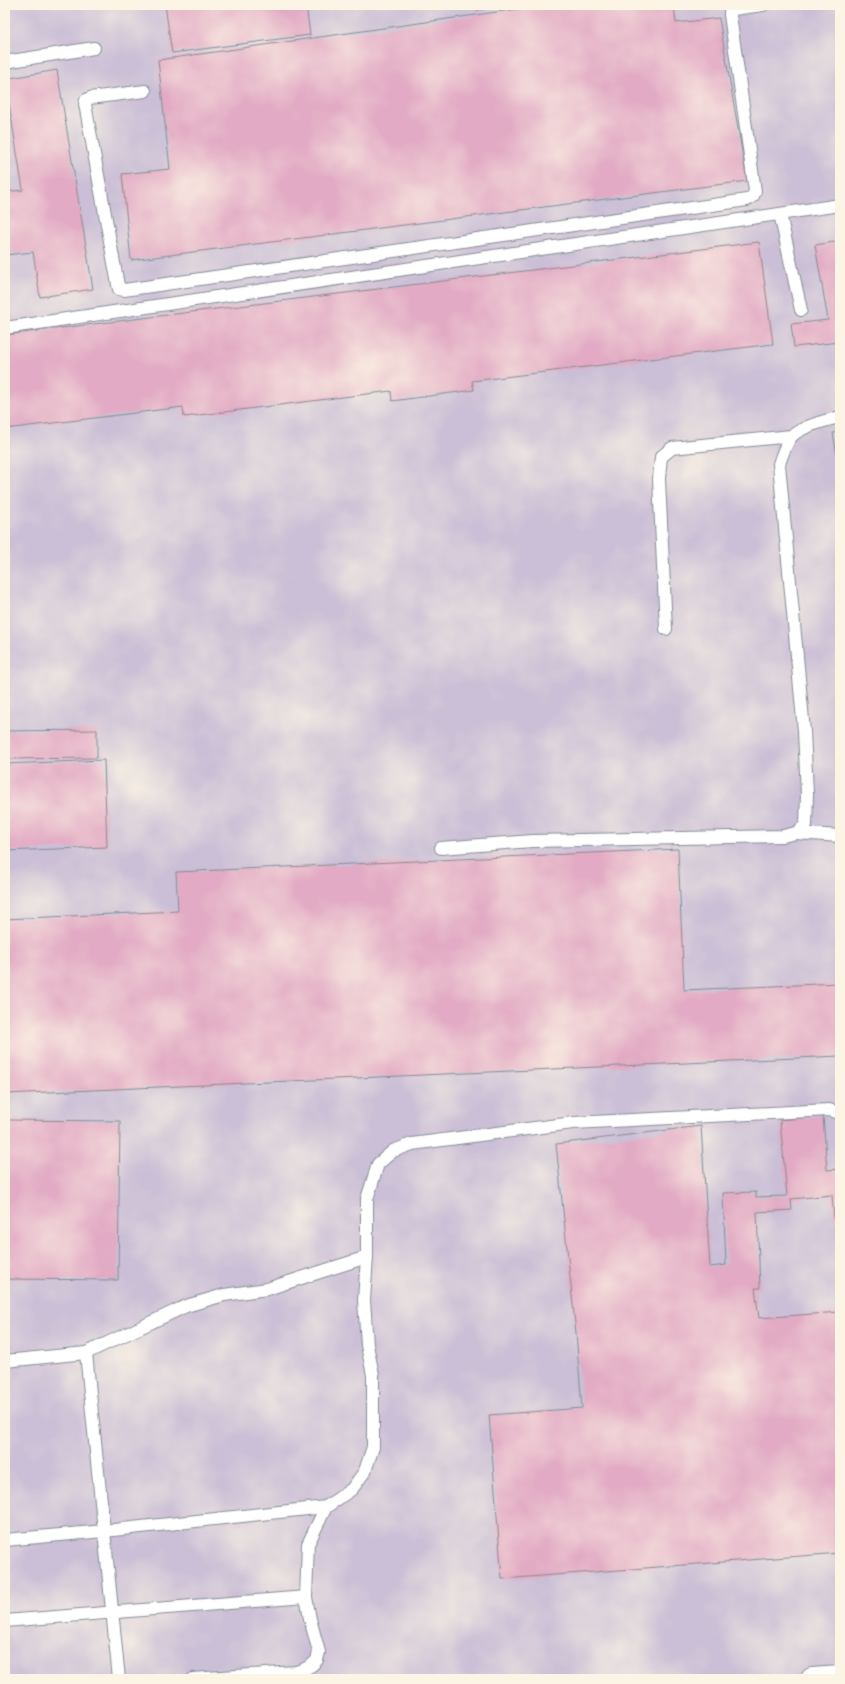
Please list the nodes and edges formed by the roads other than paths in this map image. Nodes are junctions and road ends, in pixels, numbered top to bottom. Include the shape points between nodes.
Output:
1 (763, 5) edge
2 (94, 48) dead end
3 (5, 62) edge
4 (145, 91) dead end
5 (840, 205) edge
6 (780, 214) junction
7 (802, 310) dead end
8 (5, 328) edge
9 (840, 417) edge
10 (791, 436) junction
11 (666, 628) dead end
12 (796, 833) junction
13 (840, 836) edge
14 (441, 848) dead end
15 (840, 1113) edge
16 (366, 1257) junction
17 (86, 1353) junction
18 (5, 1360) edge
19 (326, 1507) junction
20 (104, 1531) junction
21 (5, 1540) edge
22 (306, 1597) junction
23 (112, 1612) junction
24 (5, 1621) edge
25 (840, 1677) edge
26 (119, 1679) edge
27 (192, 1679) edge
28 (812, 1679) edge

1 - 4 lane via 733,9 730,12 755,191 747,200 124,290 119,289 85,104 90,98
2 - 3 lane
5 - 6 lane
6 - 7 lane
6 - 8 lane
9 - 10 lane via 824,420
10 - 11 lane via 672,448 661,457 659,479
10 - 12 lane via 779,464 804,731 807,794 806,825
12 - 13 lane
12 - 14 lane via 783,836 532,841
15 - 16 lane via 829,1110 573,1124 412,1144 393,1151 378,1164 367,1199
16 - 17 lane via 267,1289 224,1295 186,1306
16 - 19 lane via 364,1300 367,1345 373,1375 373,1447 365,1471 352,1489
17 - 18 lane
17 - 20 lane
19 - 20 lane
19 - 22 lane via 308,1544
20 - 21 lane
20 - 23 lane
22 - 23 lane
22 - 27 lane via 319,1652 317,1660 312,1665 295,1672
23 - 24 lane
23 - 26 lane
25 - 28 street

